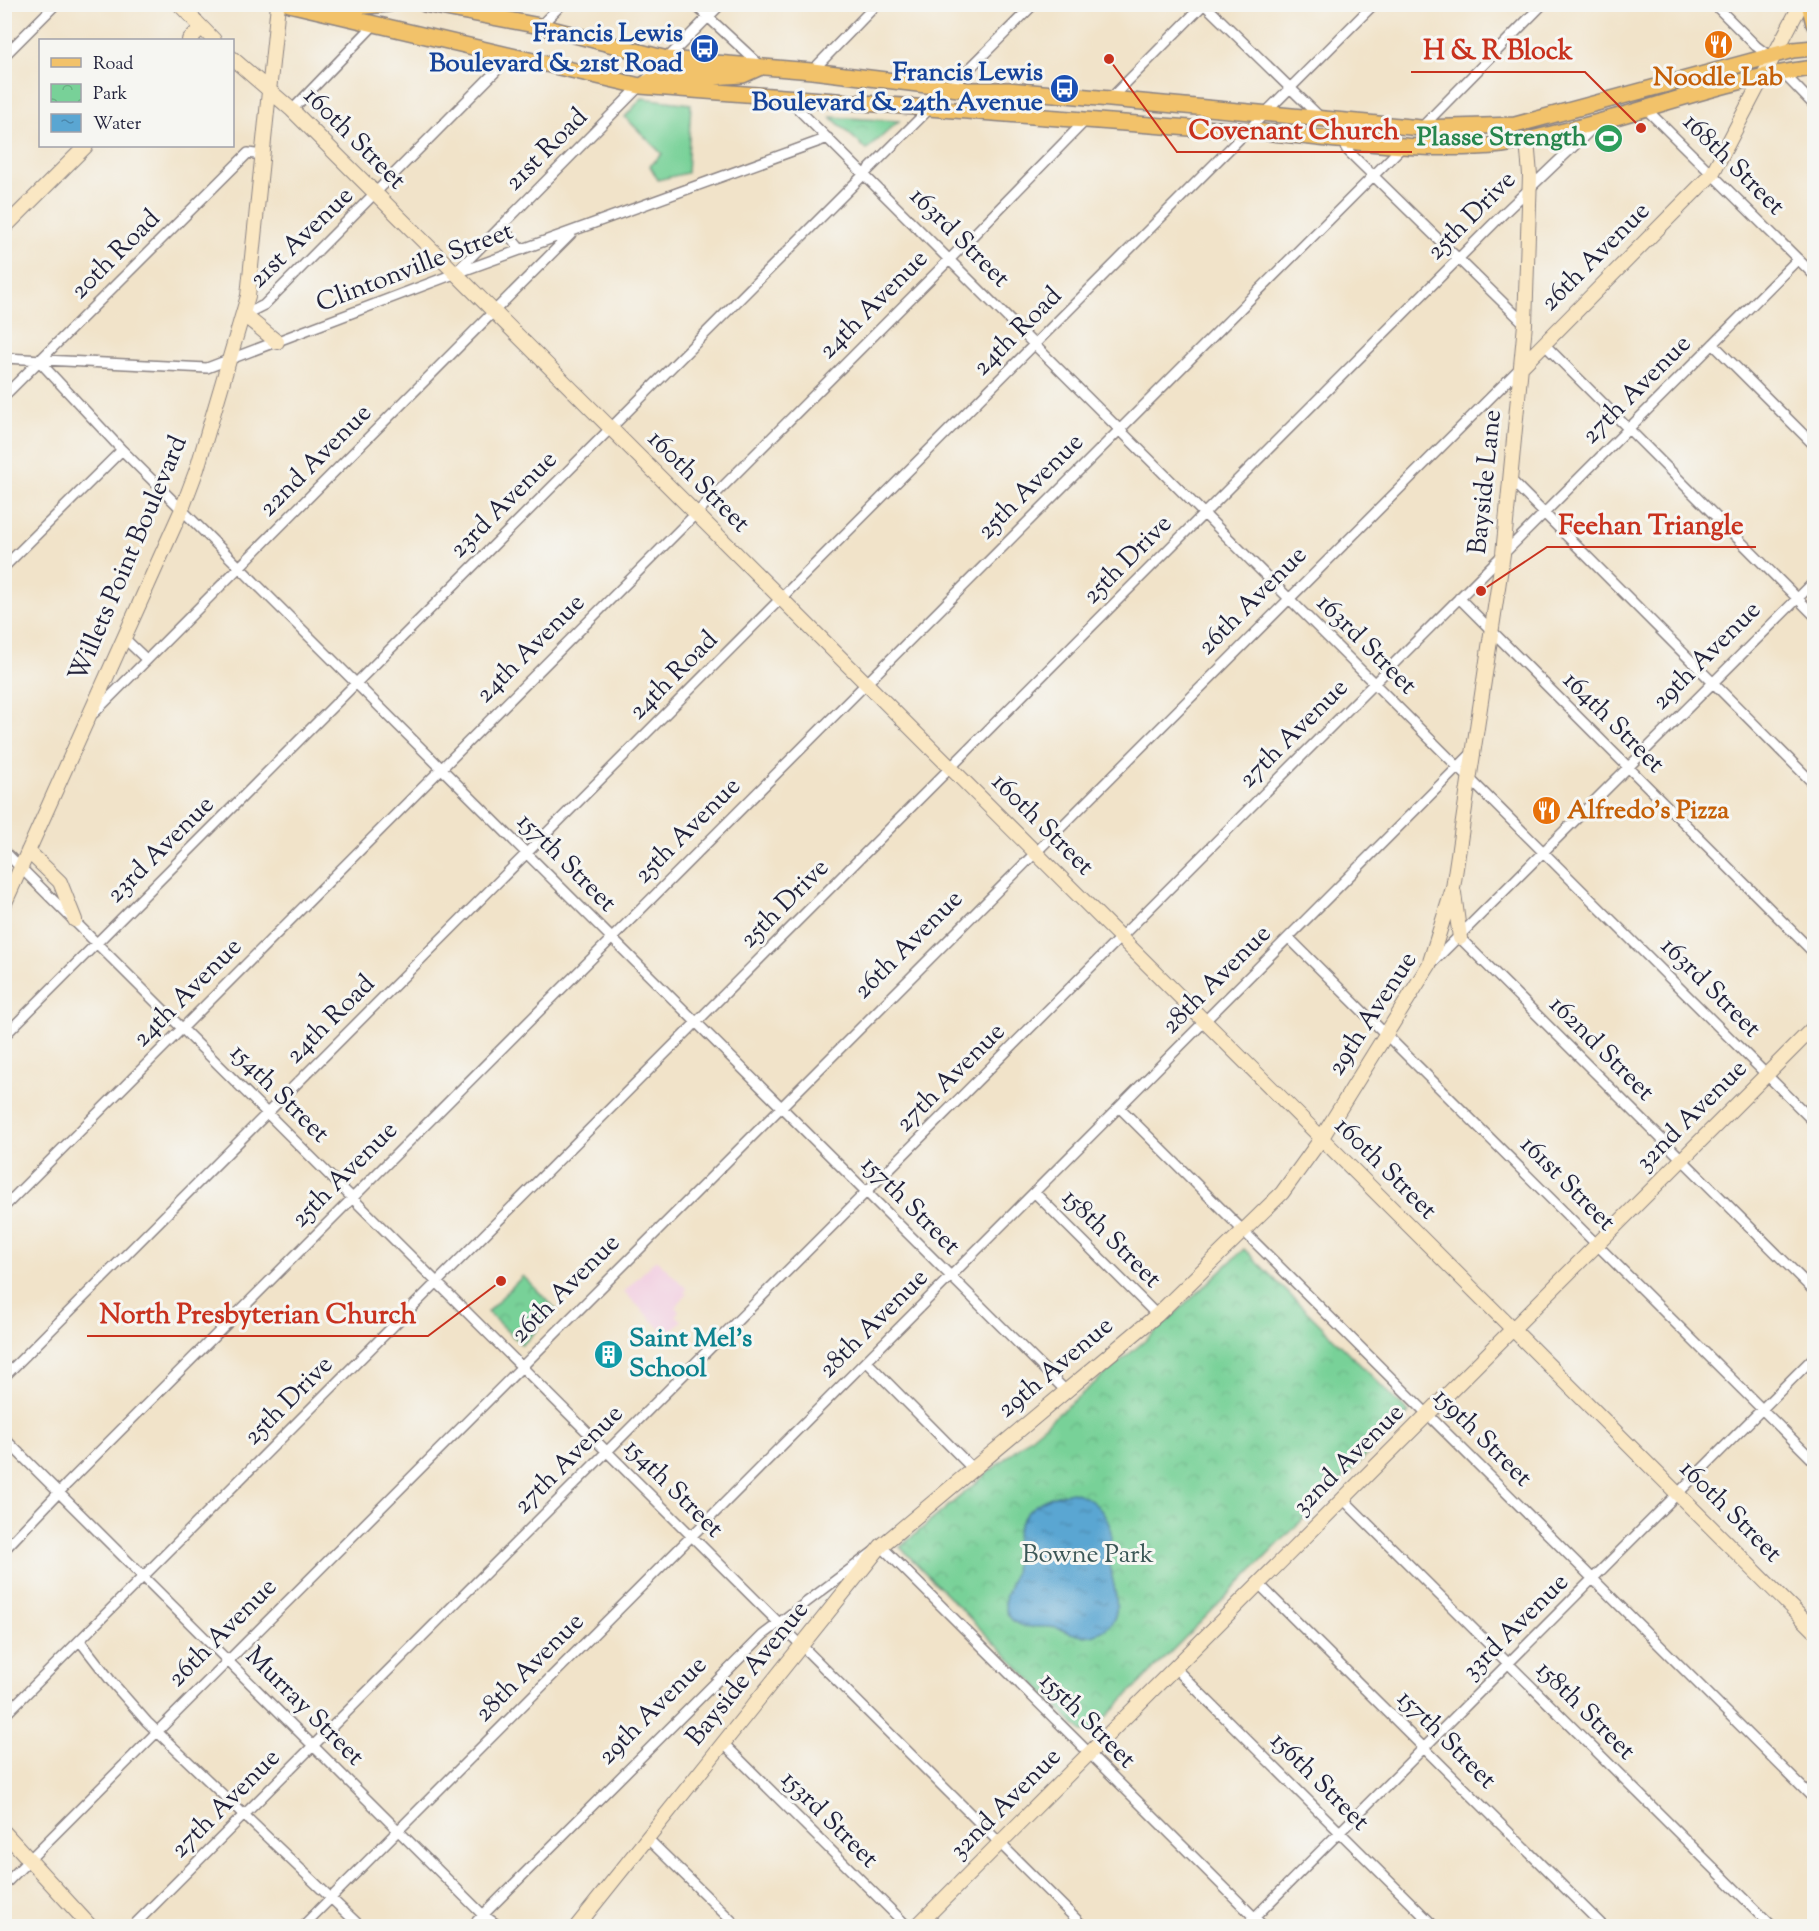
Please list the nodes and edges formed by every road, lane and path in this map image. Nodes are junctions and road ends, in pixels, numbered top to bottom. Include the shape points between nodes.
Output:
1 (56, 4) edge
2 (179, 4) edge
3 (278, 4) edge
4 (289, 4) edge
5 (336, 4) edge
6 (389, 4) edge
7 (424, 4) edge
8 (562, 4) edge
9 (694, 4) edge
10 (721, 4) edge
11 (877, 4) edge
12 (1034, 4) edge
13 (1204, 4) edge
14 (1374, 4) edge
15 (1544, 4) edge
16 (1714, 4) edge
17 (1801, 4) edge
18 (1809, 4) edge
19 (709, 17) junction
20 (1815, 24) edge
21 (374, 25) junction
22 (540, 26) junction
23 (201, 28) junction
24 (190, 39) edge
25 (213, 39) edge
26 (1815, 48) edge
27 (4, 56) edge
28 (511, 56) junction
29 (1771, 57) junction
30 (667, 59) junction
31 (234, 60) edge
32 (762, 67) junction
33 (1815, 68) edge
34 (812, 71) junction
35 (1782, 72) junction
36 (1763, 76) junction
37 (640, 86) junction
38 (950, 88) junction
39 (1291, 88) junction
40 (269, 89) junction
41 (786, 97) junction
42 (1110, 99) junction
43 (1815, 105) edge
44 (932, 107) junction
45 (292, 110) junction
46 (1647, 110) junction
47 (1266, 112) junction
48 (1322, 119) junction
49 (1086, 120) junction
50 (1597, 124) junction
51 (1421, 128) junction
52 (1247, 130) junction
53 (828, 138) junction
54 (1341, 139) junction
55 (1527, 141) junction
56 (1404, 145) junction
57 (85, 147) edge
58 (262, 155) junction
59 (1712, 174) junction
60 (867, 175) junction
61 (1374, 176) junction
62 (1530, 188) junction
63 (376, 195) junction
64 (501, 226) junction
65 (4, 228) edge
66 (573, 232) junction
67 (521, 250) junction
68 (950, 259) junction
69 (1459, 259) junction
70 (1798, 259) junction
71 (454, 274) junction
72 (1815, 276) edge
73 (494, 313) junction
74 (243, 315) junction
75 (1525, 324) junction
76 (278, 342) junction
77 (1035, 344) junction
78 (1543, 344) junction
79 (1713, 344) junction
80 (4, 358) edge
81 (231, 359) junction
82 (39, 361) junction
83 (1522, 366) junction
84 (4, 396) edge
85 (611, 429) junction
86 (1120, 429) junction
87 (1628, 429) junction
88 (1815, 445) edge
89 (122, 450) junction
90 (1511, 480) junction
91 (182, 509) junction
92 (1544, 513) junction
93 (696, 514) junction
94 (1205, 514) junction
95 (1503, 554) junction
96 (4, 567) edge
97 (239, 567) junction
98 (1815, 582) edge
99 (1289, 598) junction
100 (1459, 598) junction
101 (1798, 598) junction
102 (781, 599) junction
103 (1815, 615) edge
104 (1492, 630) junction
105 (124, 638) junction
106 (147, 660) junction
107 (356, 683) junction
108 (866, 683) junction
109 (1374, 683) junction
110 (1713, 683) junction
111 (88, 718) junction
112 (1474, 751) junction
113 (1458, 767) junction
114 (442, 768) junction
115 (951, 768) junction
116 (1629, 768) junction
117 (1470, 779) junction
118 (1815, 784) edge
119 (4, 851) edge
120 (28, 851) junction
121 (527, 853) junction
122 (1035, 853) junction
123 (1544, 853) junction
124 (21, 867) junction
125 (1454, 888) junction
126 (4, 905) edge
127 (75, 920) junction
128 (1120, 937) junction
129 (612, 938) junction
130 (1289, 938) junction
131 (1460, 938) junction
132 (99, 943) junction
133 (1815, 953) edge
134 (1429, 965) junction
135 (1205, 1022) junction
136 (696, 1023) junction
137 (184, 1027) junction
138 (1815, 1027) edge
139 (1387, 1035) junction
140 (4, 1036) edge
141 (1767, 1075) junction
142 (781, 1107) junction
143 (1120, 1108) junction
144 (267, 1113) junction
145 (1815, 1122) edge
146 (1321, 1139) junction
147 (1682, 1160) junction
148 (866, 1192) junction
149 (1035, 1193) junction
150 (352, 1198) junction
151 (4, 1207) edge
152 (1244, 1231) junction
153 (1598, 1245) junction
154 (951, 1277) junction
155 (437, 1283) junction
156 (1815, 1291) edge
157 (1157, 1315) junction
158 (1513, 1329) junction
159 (1815, 1357) edge
160 (867, 1362) junction
161 (522, 1367) junction
162 (4, 1377) edge
163 (1066, 1391) junction
164 (1762, 1409) junction
165 (1428, 1414) junction
166 (4, 1438) edge
167 (606, 1452) junction
168 (1815, 1461) edge
169 (973, 1469) junction
170 (59, 1492) junction
171 (1678, 1493) junction
172 (1343, 1499) junction
173 (691, 1537) junction
174 (881, 1546) junction
175 (4, 1550) edge
176 (144, 1576) junction
177 (1593, 1579) junction
178 (1259, 1584) junction
179 (778, 1623) junction
180 (1815, 1630) edge
181 (80, 1641) junction
182 (802, 1646) junction
183 (228, 1661) junction
184 (1509, 1664) junction
185 (1175, 1668) junction
186 (4, 1716) edge
187 (158, 1731) junction
188 (722, 1742) junction
189 (313, 1746) junction
190 (1424, 1748) junction
191 (1090, 1754) junction
192 (1815, 1799) edge
193 (245, 1816) junction
194 (398, 1830) junction
195 (4, 1832) edge
196 (1340, 1832) junction
197 (647, 1838) junction
198 (1000, 1844) junction
199 (31, 1859) junction
200 (4, 1885) edge
201 (331, 1898) junction
202 (483, 1915) junction
203 (1254, 1918) junction
204 (90, 1926) edge
205 (133, 1926) edge
206 (303, 1926) edge
207 (360, 1926) edge
208 (472, 1926) edge
209 (499, 1926) edge
210 (578, 1926) edge
211 (737, 1926) edge
212 (907, 1926) edge
213 (917, 1926) edge
214 (1083, 1926) edge
215 (1246, 1926) edge
216 (1263, 1926) edge
217 (1434, 1926) edge
218 (1604, 1926) edge
219 (1772, 1926) edge

1 - 27 street
2 - 23 street
3 - 40 street, Willets Point Boulevard
4 - 21 main road
5 - 6 main road
7 - 22 main road
8 - 22 street
9 - 19 street
10 - 19 street, 21st Road
11 - 34 street
12 - 38 street, 23rd Avenue
13 - 39 street
13 - 42 street
14 - 39 street, 24th Road
15 - 51 street
16 - 29 street
17 - 29 street, 26th Avenue
18 - 20 main road
19 - 30 street, 21st Road
19 - 32 street
21 - 28 main road
21 - 45 street
22 - 30 main road
23 - 24 street
23 - 25 street
26 - 29 main road
28 - 37 main road
28 - 63 street, 21st Avenue
29 - 35 street
29 - 36 street, 26th Avenue
29 - 51 main road via 1515,125
30 - 32 main road
30 - 37 street, 21st Road
31 - 40 street, 160th Street
32 - 34 main road
32 - 37 main road via 743,75 663,74
33 - 35 main road
34 - 38 main road
35 - 36 main road
35 - 43 street
36 - 46 main road
36 - 59 street, 26th Avenue
37 - 41 main road
37 - 64 street, 21st Road
38 - 42 main road
38 - 44 street, 23rd Avenue
39 - 47 street, 24th Road
39 - 48 street
40 - 45 street, 160th Street
40 - 58 street, Willets Point Boulevard
41 - 44 main road
41 - 53 street, 163rd Street
42 - 47 main road
44 - 49 main road
44 - 60 street, 23rd Avenue
45 - 63 street, 160th Street
46 - 50 main road
46 - 59 street, 168th Street
47 - 48 main road
47 - 52 street, 24th Road
48 - 51 main road
49 - 52 main road
49 - 68 street, 24th Avenue
50 - 55 main road
50 - 62 street, 25th Drive
52 - 54 main road
52 - 77 street, 24th Road
53 - 60 street, 163rd Street
53 - 66 street, Clintonville Street
54 - 56 main road
54 - 61 street
55 - 56 main road via 1446,147
55 - 62 street, Bayside Lane
56 - 61 street, 25th Avenue
57 - 65 street
58 - 74 street, Willets Point Boulevard
58 - 82 street, 20th Road via 248,153
59 - 70 street, 168th Street
59 - 78 street, 26th Avenue
60 - 68 street, 163rd Street
60 - 85 street, 23rd Avenue
61 - 69 street
61 - 86 street, 25th Avenue
62 - 69 street, 25th Drive
62 - 75 street, Bayside Lane
63 - 71 street, 160th Street
63 - 74 street, 21st Avenue via 264,305
64 - 67 street
64 - 71 street, 21st Road
66 - 67 street, Clintonville Street
66 - 73 street, 22nd Avenue
67 - 71 street, Clintonville Street
68 - 77 street, 163rd Street
68 - 93 street, 24th Avenue
69 - 75 street
69 - 94 street, 25th Drive
70 - 72 street, 168th Street
70 - 79 street, 27th Avenue
71 - 73 street, 160th Street
71 - 76 street, Clintonville Street
73 - 85 street, 160th Street
73 - 97 street, 22nd Avenue
74 - 76 street
74 - 81 street, Willets Point Boulevard
75 - 83 street, Bayside Lane
76 - 81 street, Clintonville Street
77 - 86 street, 163rd Street
77 - 102 street, 24th Road
78 - 83 street, 26th Avenue
78 - 87 street
79 - 87 street, 27th Avenue
79 - 88 street
80 - 82 street, Clintonville Street
81 - 82 street, Clintonville Street via 207,368
81 - 91 street, Willets Point Boulevard
82 - 84 street, 20th Road
82 - 89 street, 157th Street
83 - 90 street, Bayside Lane
83 - 99 street, 26th Avenue
85 - 93 street, 160th Street
85 - 107 street, 23rd Avenue
86 - 94 street, 163rd Street
86 - 108 street, 25th Avenue
87 - 92 street, 27th Avenue
87 - 101 street
89 - 91 street, 157th Street
89 - 96 street
90 - 92 street
90 - 95 street, Bayside Lane
91 - 97 street, 157th Street
91 - 105 street, Willets Point Boulevard
92 - 95 street, 27th Avenue
92 - 110 street
93 - 102 street, 160th Street
93 - 114 street, 24th Avenue
94 - 99 street, 163rd Street
94 - 115 street, 25th Drive
95 - 100 street, 27th Avenue
95 - 104 street, Bayside Lane
97 - 106 street, 22nd Avenue
97 - 107 street, 157th Street
98 - 101 street, 29th Avenue
99 - 109 street, 163rd Street
99 - 122 street, 26th Avenue
100 - 104 street, 164th Street
100 - 109 street, 27th Avenue
101 - 103 street
101 - 110 street, 29th Avenue
102 - 108 street, 160th Street
102 - 121 street, 24th Road
104 - 112 street, Bayside Lane
104 - 116 street, 164th Street
105 - 106 street
105 - 111 street, Willets Point Boulevard
106 - 111 street, 22nd Avenue
107 - 114 street, 157th Street
107 - 132 street, 23rd Avenue
108 - 115 street, 160th Street
108 - 129 street, 25th Avenue
109 - 113 street, 163rd Street
109 - 128 street, 27th Avenue
110 - 116 street, 29th Avenue
110 - 118 street
111 - 120 street, Willets Point Boulevard
112 - 113 street, 28th Avenue
112 - 117 street, Bayside Lane
113 - 117 street, 163rd Street
113 - 130 street, 28th Avenue
114 - 121 street, 157th Street
114 - 137 street, 24th Avenue
115 - 122 street, 160th Street
115 - 136 street, 25th Drive
116 - 123 street, 29th Avenue
116 - 133 street, 164th Street
117 - 123 street, 163rd Street
117 - 125 street, Bayside Lane
119 - 124 street, 154th Street
120 - 124 street, Willets Point Boulevard
120 - 127 street via 60,882
121 - 129 street, 157th Street
121 - 144 street, 24th Road
122 - 128 street, 160th Street
122 - 142 street, 26th Avenue
123 - 131 street, 29th Avenue
123 - 141 street, 163rd Street
124 - 126 street, Willets Point Boulevard
124 - 127 street, 154th Street
125 - 131 street
125 - 134 street, Bayside Lane
127 - 132 street, 154th Street
128 - 135 street, 160th Street
128 - 148 street, 27th Avenue
129 - 136 street, 157th Street
129 - 150 street, 25th Avenue
130 - 135 street, 28th Avenue
130 - 139 street, 161st Street
131 - 134 street, 29th Avenue
131 - 147 street, 162nd Street
132 - 137 street, 154th Street
132 - 140 street, 23rd Avenue
134 - 139 street, 29th Avenue
135 - 143 street, 28th Avenue
135 - 146 street, 160th Street
136 - 142 street, 157th Street
136 - 155 street, 25th Drive
137 - 144 street, 154th Street
137 - 151 street, 24th Avenue
138 - 141 street, 32nd Avenue
139 - 146 street, 29th Avenue
139 - 153 street, 161st Street
141 - 145 street, 163rd Street
141 - 147 street, 32nd Avenue
142 - 148 street, 157th Street
142 - 161 street, 26th Avenue
143 - 149 street, 28th Avenue
143 - 152 street, 159th Street
144 - 150 street, 154th Street
144 - 162 street, 24th Road
146 - 152 street, 29th Avenue via 1282,1193
146 - 158 street, 160th Street
147 - 153 street, 32nd Avenue
147 - 156 street, 162nd Street
148 - 154 street, 157th Street
148 - 167 street, 27th Avenue
149 - 154 street, 28th Avenue
149 - 157 street, 158th Street
150 - 155 street, 154th Street
150 - 170 street, 25th Avenue
152 - 157 street, 29th Avenue
152 - 165 street, 159th Street
153 - 158 street, 32nd Avenue
153 - 164 street, 161st Street
154 - 160 street, 28th Avenue
154 - 163 street, 157th Street
155 - 161 street, 154th Street
155 - 176 street, 25th Drive
157 - 163 street, 29th Avenue
158 - 165 street, 32nd Avenue
158 - 171 street, 160th Street
159 - 164 street, 33rd Avenue
160 - 169 street
160 - 173 street, 28th Avenue
161 - 167 street, 154th Street
161 - 183 street, 26th Avenue
163 - 169 street, 29th Avenue
164 - 168 street, 161st Street
164 - 171 street, 33rd Avenue
165 - 172 street, 32nd Avenue
165 - 177 street, 159th Street
166 - 170 street, Murray Street
167 - 173 street, 154th Street
167 - 189 street, 27th Avenue
169 - 174 street, Bayside Avenue
170 - 175 street, 25th Avenue
170 - 176 street, Murray Street
171 - 177 street, 33rd Avenue
171 - 180 street, 160th Street
172 - 178 street, 32nd Avenue
172 - 184 street, 158th Street
173 - 179 street, 154th Street
173 - 194 street, 28th Avenue
174 - 179 street, 29th Avenue
174 - 182 street, Bayside Avenue
174 - 191 street, 155th Street
176 - 181 street, 25th Drive
176 - 183 street, Murray Street
177 - 184 street, 33rd Avenue
177 - 192 street, 159th Street
178 - 185 street, 32nd Avenue
178 - 190 street, 157th Street
179 - 182 street, 154th Street
179 - 202 street, 29th Avenue
181 - 186 street, 25th Drive
181 - 187 street via 111,1682
182 - 188 street, Bayside Avenue
182 - 198 street, 154th Street
183 - 187 street, 26th Avenue
183 - 189 street, Murray Street
184 - 190 street, 33rd Avenue
184 - 219 street, 158th Street
185 - 191 street, 32nd Avenue
185 - 196 street, 156th Street
187 - 193 street
187 - 199 street, 26th Avenue
188 - 197 street, Bayside Avenue
188 - 212 street, 153rd Street
189 - 193 street, 27th Avenue
189 - 194 street, Murray Street
190 - 196 street, 33rd Avenue
190 - 218 street, 157th Street
191 - 198 street, 32nd Avenue
191 - 203 street, 155th Street
193 - 201 street
193 - 205 street, 27th Avenue
194 - 201 street, 28th Avenue
194 - 202 street, Murray Street
195 - 199 street
196 - 203 street, 33rd Avenue
196 - 217 street, 156th Street
197 - 210 street, Bayside Avenue
197 - 211 street
198 - 213 street, 32nd Avenue
198 - 214 street, 154th Street
199 - 200 street, 26th Avenue
199 - 204 street
201 - 206 street, 28th Avenue
201 - 207 street
202 - 208 street, 29th Avenue
202 - 209 street, Murray Street
203 - 215 street, 33rd Avenue
203 - 216 street, 155th Street

